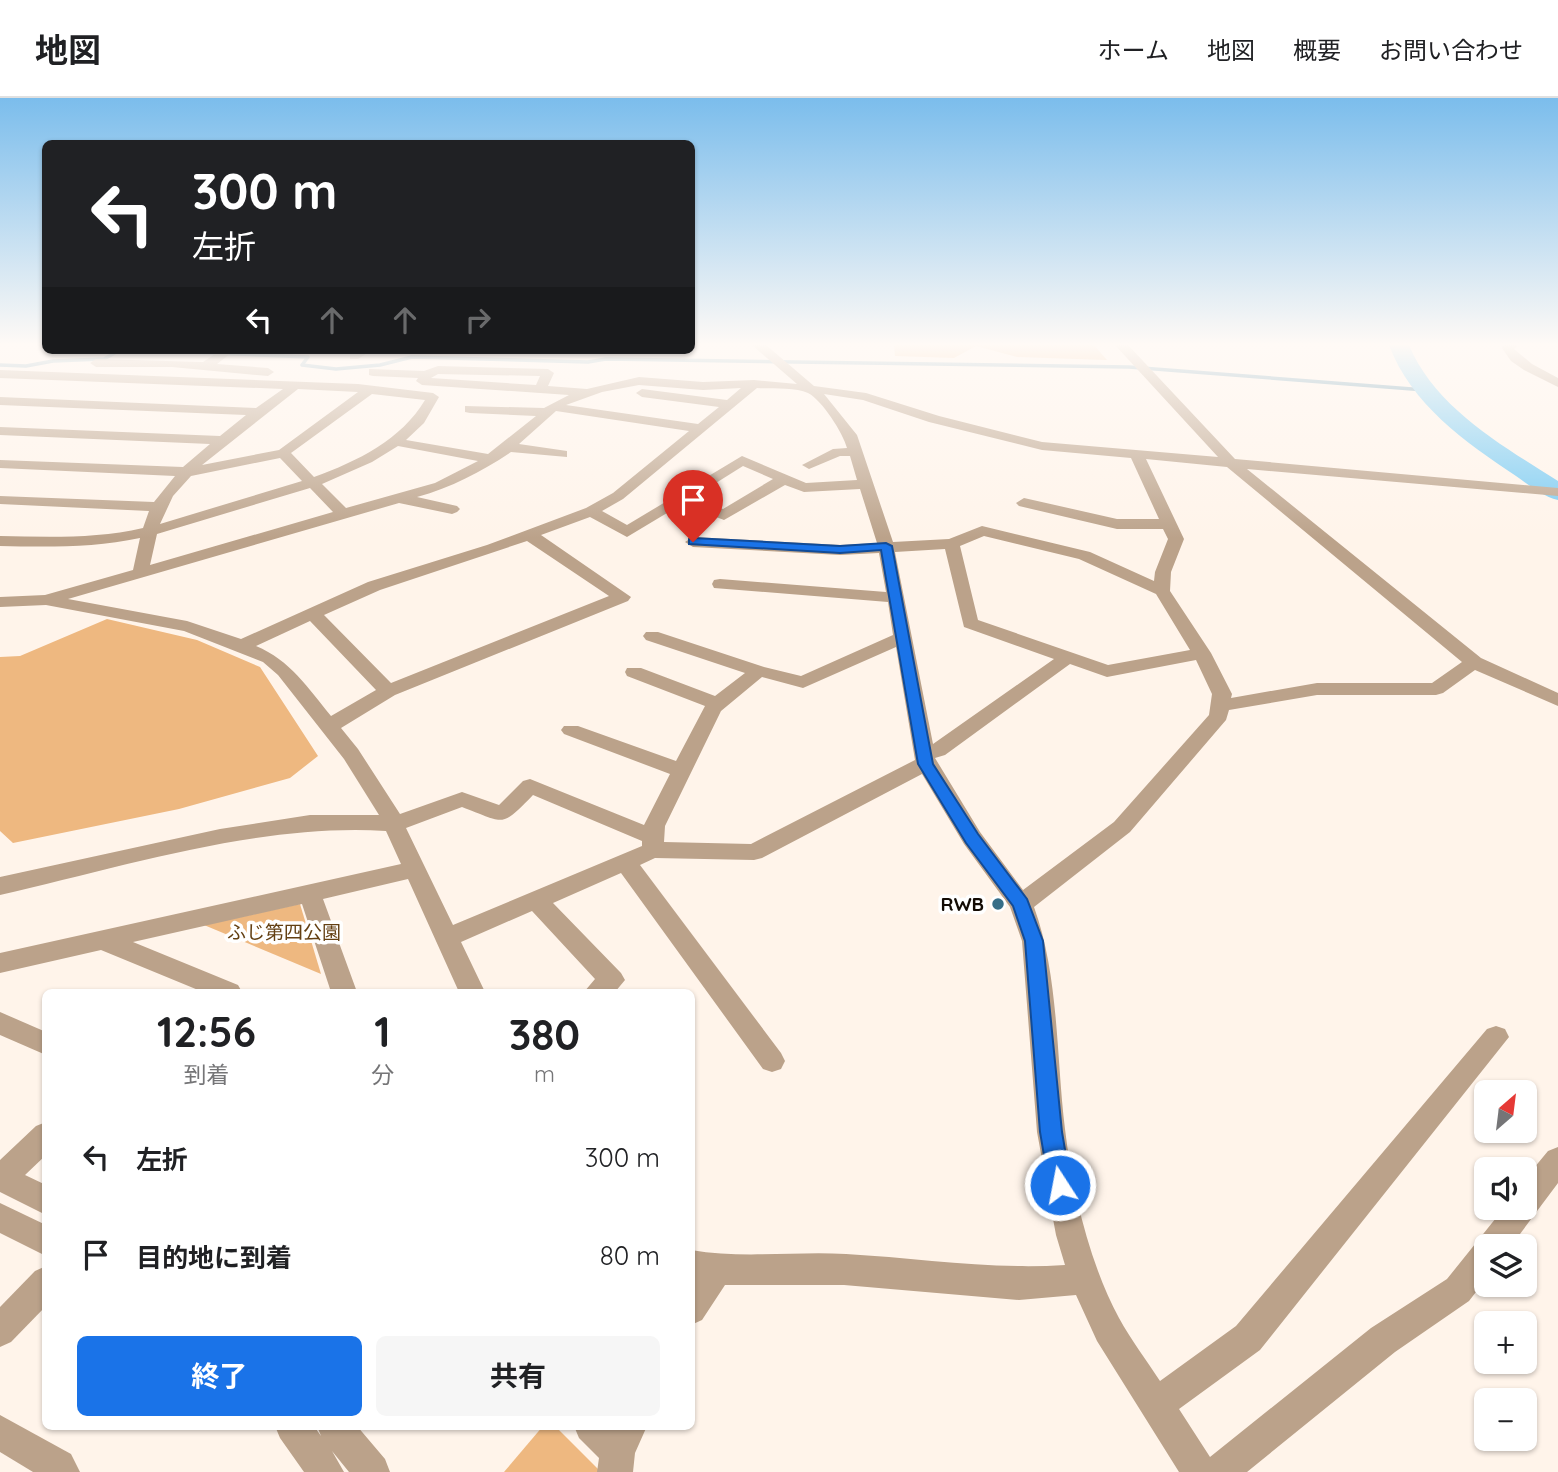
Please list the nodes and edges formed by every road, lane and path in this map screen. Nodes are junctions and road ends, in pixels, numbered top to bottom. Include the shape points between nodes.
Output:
1 (54, 409) edge
2 (188, 409) edge
3 (263, 409) edge
4 (343, 409) edge
5 (429, 409) edge
6 (550, 409) joint
7 (723, 409) edge
8 (831, 409) edge
9 (903, 409) edge
10 (1181, 409) edge
11 (260, 412) junction
12 (699, 428) junction
13 (0, 431) edge
14 (24, 432) junction
15 (223, 440) junction
16 (397, 442) junction
17 (8, 444) dead end
18 (508, 447) junction
19 (855, 452) junction
20 (283, 453) junction
21 (1136, 453) junction
22 (562, 454) dead end
23 (491, 458) junction
24 (1229, 461) junction
25 (0, 464) edge
26 (809, 465) dead end
27 (188, 472) junction
28 (784, 479) junction
29 (864, 484) junction
30 (313, 485) junction
31 (1558, 492) edge
32 (680, 498) junction
33 (401, 499) junction
34 (0, 500) edge
35 (1024, 503) dead end
36 (159, 507) junction
37 (452, 509) dead end
38 (591, 510) junction
39 (343, 514) junction
40 (1169, 524) junction
41 (149, 530) junction
42 (528, 534) junction
43 (0, 541) edge
44 (693, 542) dead end
45 (952, 544) junction
46 (886, 546) junction
47 (141, 573) junction
48 (720, 584) dead end
49 (1162, 591) junction
50 (896, 598) junction
51 (46, 600) junction
52 (0, 602) edge
53 (311, 612) junction
54 (652, 636) dead end
55 (904, 637) junction
56 (240, 646) junction
57 (1202, 653) junction
58 (1068, 657) junction
59 (1474, 662) junction
60 (758, 671) junction
61 (634, 672) dead end
62 (388, 691) junction
63 (1558, 700) edge
64 (718, 704) junction
65 (1220, 706) junction
66 (329, 726) junction
67 (571, 730) dead end
68 (925, 759) junction
69 (682, 771) junction
70 (394, 824) junction
71 (653, 844) junction
72 (625, 862) junction
73 (416, 869) junction
74 (0, 886) edge
75 (310, 894) junction
76 (536, 900) junction
77 (1021, 904) junction
78 (447, 938) junction
79 (100, 939) junction
80 (0, 962) edge
81 (222, 989) edge
82 (343, 989) edge
83 (471, 989) edge
84 (601, 989) edge
85 (0, 1023) edge
86 (1496, 1037) dead end
87 (42, 1042) edge
88 (772, 1061) dead end
89 (42, 1139) edge
90 (1558, 1160) edge
91 (1, 1177) edge
92 (1537, 1188) edge
93 (42, 1199) edge
94 (0, 1217) edge
95 (1512, 1220) edge
96 (1501, 1234) edge
97 (42, 1239) edge
98 (704, 1268) edge
99 (1474, 1269) edge
100 (1085, 1279) junction
101 (42, 1286) edge
102 (695, 1296) edge
103 (0, 1331) edge
104 (1155, 1406) junction
105 (295, 1430) edge
106 (337, 1430) edge
107 (596, 1430) edge
108 (0, 1432) edge
109 (621, 1450) edge
110 (62, 1472) edge
111 (326, 1472) edge
112 (372, 1472) edge
113 (1199, 1472) edge
114 (1219, 1472) edge

1 - 14 street
2 - 11 street
3 - 11 street
4 - 20 street
5 - 16 street
6 - 12 street
6 - 18 street
7 - 12 street
8 - 19 street via 850,435
9 - 21 street via 1042,446
10 - 24 street
11 - 15 street
12 - 38 street via 618,496
13 - 14 street
14 - 15 street
14 - 17 street
15 - 27 street
16 - 23 street
16 - 30 street
18 - 22 street
18 - 23 street
19 - 26 street via 838,452
19 - 29 street
20 - 27 street
20 - 30 street
21 - 24 street
21 - 40 street
23 - 33 street via 455,480
24 - 31 street
24 - 59 street
25 - 27 street
27 - 36 street
28 - 29 street via 804,488
28 - 32 street via 724,515
28 - 32 street via 742,460
29 - 46 street
30 - 39 street
30 - 41 street
32 - 38 street via 626,532
33 - 37 street
33 - 39 street
34 - 36 street
35 - 40 street via 1117,524
36 - 41 street
38 - 42 street
39 - 47 street
40 - 49 street via 1176,539 1163,572
41 - 43 street via 78,542
41 - 47 street
42 - 53 street
42 - 62 street via 622,597
44 - 46 street via 840,550
45 - 46 street
45 - 49 street via 982,531 1084,555
45 - 58 street via 970,623
46 - 50 street
47 - 51 street
48 - 50 street
49 - 57 street
50 - 55 street
51 - 52 street
51 - 56 street via 187,626
53 - 56 street
53 - 62 street
54 - 60 street
55 - 60 street via 803,682
55 - 68 street
56 - 66 street via 269,658 285,671
57 - 58 street via 1107,671
57 - 65 street via 1222,694
58 - 68 street
59 - 63 street
59 - 65 street via 1436,689 1317,689
60 - 64 street
61 - 64 street
62 - 66 street
64 - 69 street
65 - 77 street via 1219,716 1122,827
66 - 70 street via 371,781
67 - 69 street
68 - 71 street via 754,852
68 - 77 street via 972,838
69 - 71 street via 654,826
70 - 71 street via 462,799 502,814 530,786
70 - 73 street
70 - 74 street via 346,821 220,837
71 - 72 street
72 - 76 street
72 - 88 street
73 - 75 street
73 - 78 street
75 - 79 street
75 - 82 street
76 - 78 street
76 - 84 street via 612,980
77 - 100 street via 1034,941 1051,1132 1071,1235
78 - 83 street
79 - 80 street
79 - 81 street
85 - 87 street
86 - 104 street via 1248,1338
89 - 91 street
90 - 92 street
91 - 93 street
94 - 97 street
95 - 96 street
98 - 100 street via 844,1269 1019,1284
98 - 102 street
99 - 114 street via 1458,1290 1383,1340
100 - 104 street via 1108,1330
101 - 103 street
104 - 113 street
105 - 111 street
106 - 112 street
107 - 109 street
108 - 110 street

